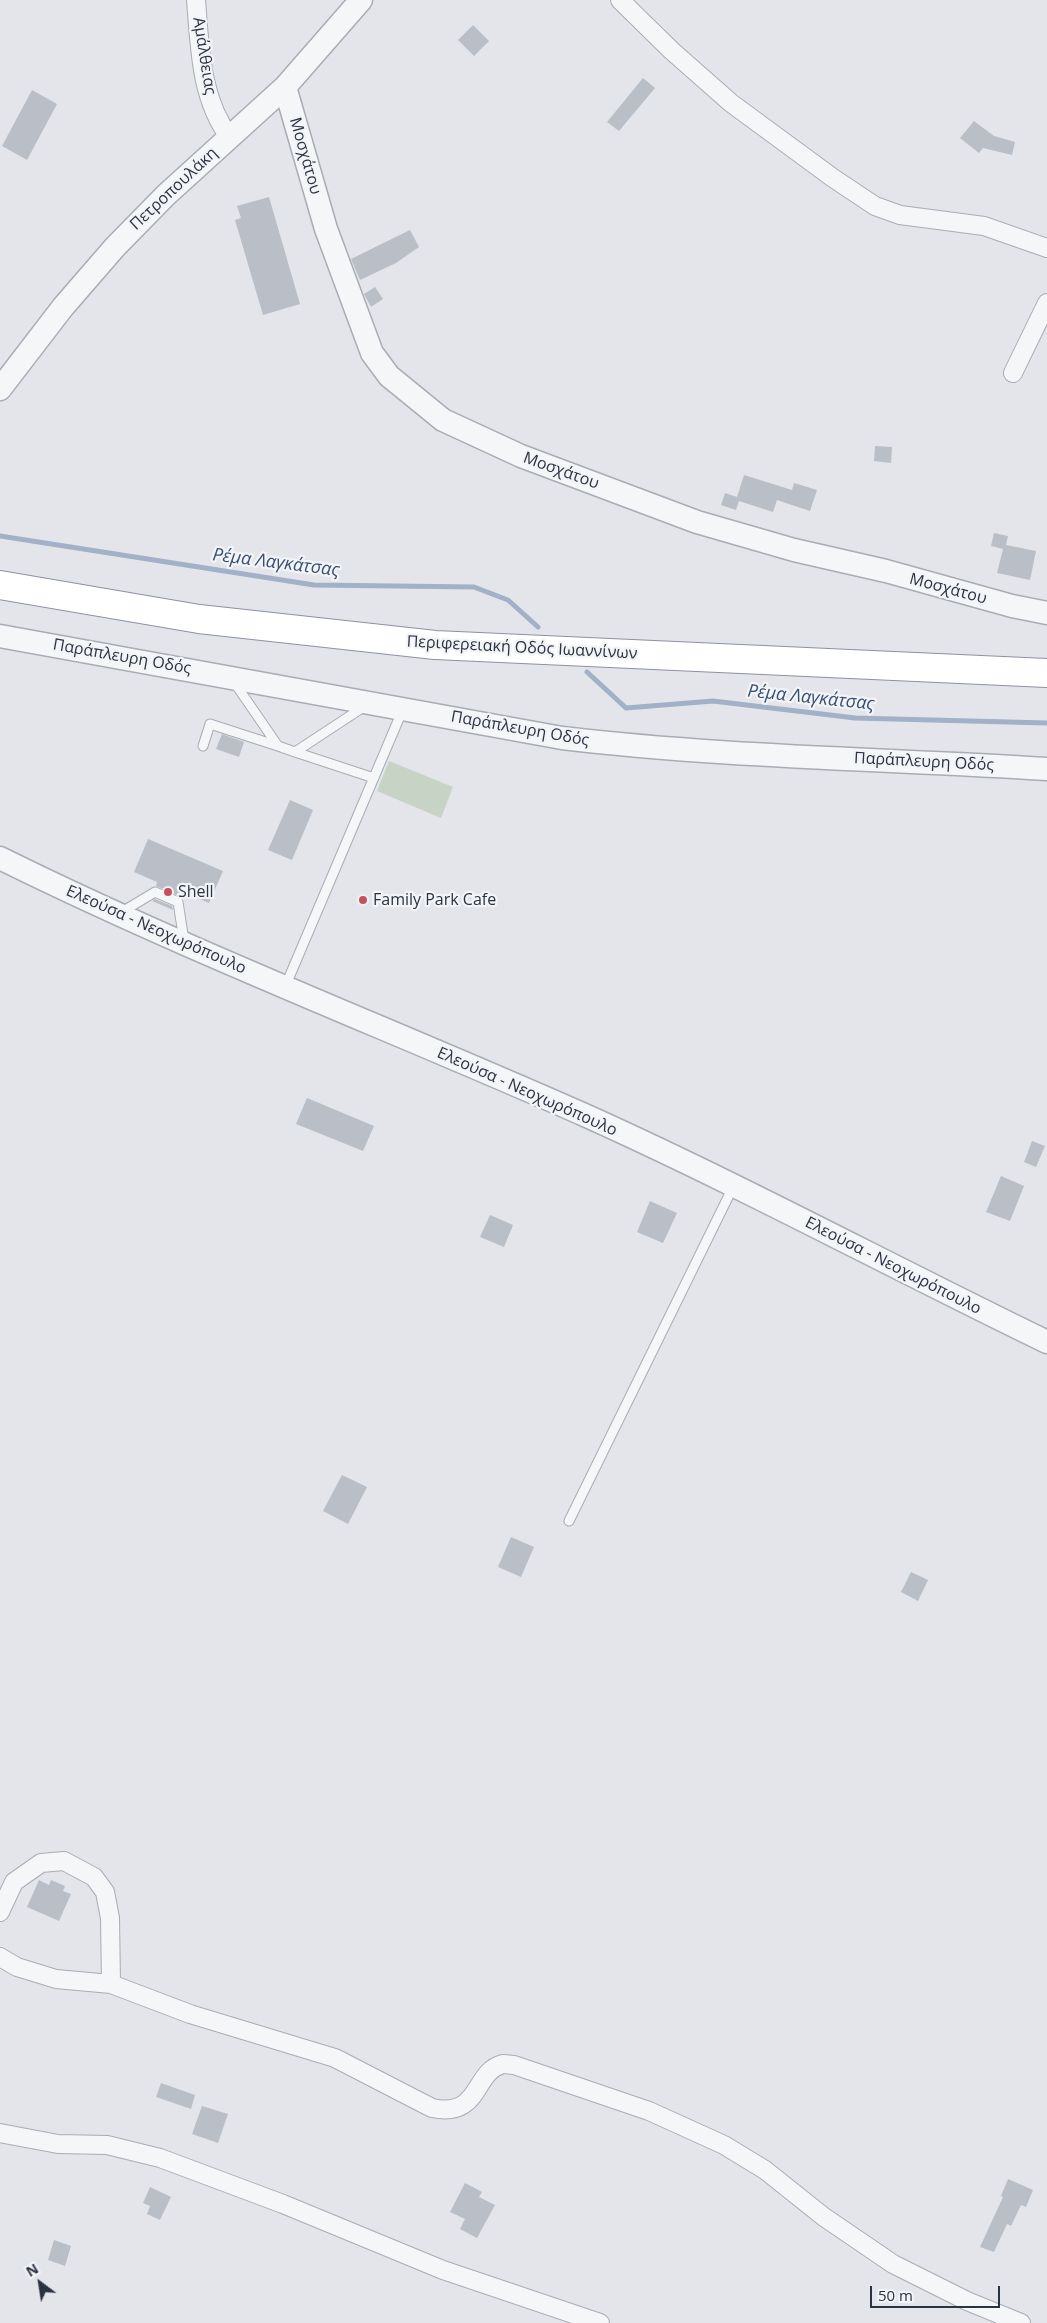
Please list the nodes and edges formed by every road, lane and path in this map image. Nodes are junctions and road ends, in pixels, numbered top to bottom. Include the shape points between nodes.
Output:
1 (196, 0) edge
2 (361, 0) edge
3 (620, 0) edge
4 (286, 87) junction
5 (230, 138) junction
6 (1047, 248) edge
7 (1047, 303) edge
8 (1013, 373) dead end
9 (0, 390) edge
10 (0, 585) edge
11 (1047, 613) edge
12 (0, 636) edge
13 (1047, 673) edge
14 (231, 677) junction
15 (371, 702) junction
16 (404, 708) junction
17 (203, 746) dead end
18 (278, 746) junction
19 (295, 752) junction
20 (1047, 769) edge
21 (374, 778) junction
22 (0, 858) edge
23 (117, 915) junction
24 (184, 944) junction
25 (285, 987) junction
26 (734, 1186) junction
27 (1047, 1342) edge
28 (569, 1521) dead end
29 (0, 1912) edge
30 (0, 1957) edge
31 (111, 1984) junction
32 (0, 2133) edge
33 (600, 2323) edge
34 (1021, 2323) edge

1 - 5 street, Αμάλθειας via 207,90 216,115
2 - 4 street, Πετροπουλάκη
3 - 6 street via 731,104 875,206 900,215 984,226
4 - 5 street, Πετροπουλάκη
4 - 11 street, Μοσχάτου via 326,228 372,353 401,388 443,420 514,454 697,522 794,550
5 - 9 street, Πετροπουλάκη via 166,195 115,247 63,307
7 - 8 street
10 - 13 highway, Περιφερειακή Οδός Ιωαννίνων via 199,619 435,645
12 - 14 street, Παράπλευρη Οδός
14 - 15 street, Παράπλευρη Οδός
14 - 18 lane
15 - 16 street, Παράπλευρη Οδός
15 - 19 lane
16 - 20 street, Παράπλευρη Οδός via 603,743
16 - 21 lane
17 - 18 lane via 210,724
18 - 19 lane
19 - 21 lane
21 - 25 lane
22 - 23 street, Ελεούσα - Νεοχωρόπουλο
23 - 24 street, Ελεούσα - Νεοχωρόπουλο
23 - 24 lane via 155,892 178,902
24 - 25 street, Ελεούσα - Νεοχωρόπουλο
25 - 26 street, Ελεούσα - Νεοχωρόπουλο via 591,1118
26 - 27 street, Ελεούσα - Νεοχωρόπουλο
26 - 28 lane
29 - 31 street via 14,1882 41,1863 64,1861 94,1877 105,1892 110,1918
30 - 31 street via 17,1967 47,1976
31 - 34 street via 190,2014 335,2058 432,2108 446,2110 467,2102 488,2074 503,2064 649,2111 724,2145 765,2170 824,2217 893,2264 967,2302
32 - 33 street via 58,2144 108,2145 160,2158 452,2273

